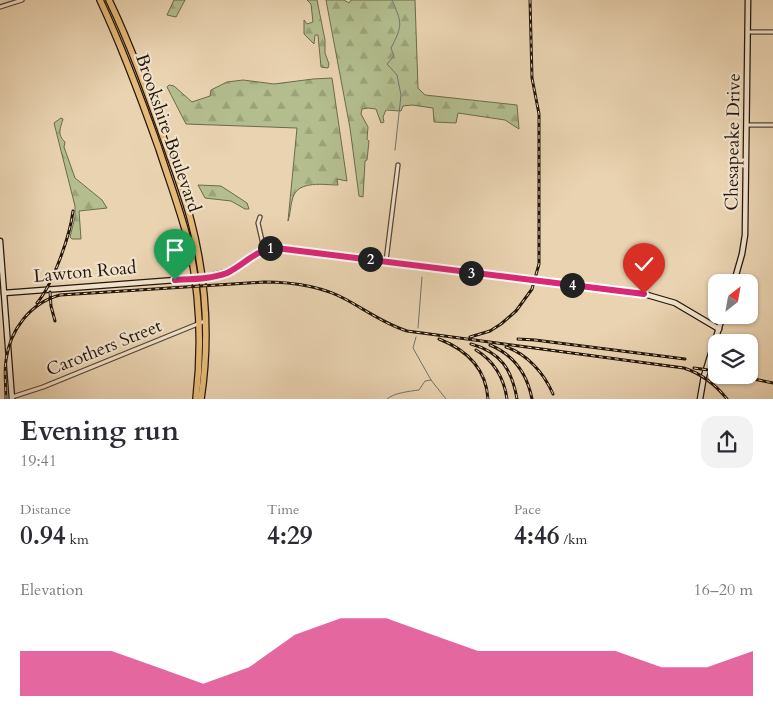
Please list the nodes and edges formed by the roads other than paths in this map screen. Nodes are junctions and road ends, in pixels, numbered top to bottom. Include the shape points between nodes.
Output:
1 (22, 0) edge
2 (100, 0) edge
3 (109, 0) edge
4 (748, 0) edge
5 (0, 7) edge
6 (748, 32) junction
7 (773, 32) edge
8 (127, 38) junction
9 (119, 40) junction
10 (747, 125) junction
11 (773, 125) edge
12 (398, 164) dead end
13 (260, 217) dead end
14 (0, 241) edge
15 (264, 250) junction
16 (386, 261) junction
17 (736, 274) edge
18 (195, 278) junction
19 (202, 278) junction
20 (4, 293) junction
21 (202, 323) junction
22 (720, 324) edge
23 (719, 329) junction
24 (12, 398) edge
25 (196, 399) edge
26 (201, 399) edge
27 (700, 399) edge

1 - 5 street
2 - 9 highway, Brookshire Boulevard
3 - 8 highway, Brookshire Boulevard
4 - 6 street, Chesapeake Drive
6 - 7 street
6 - 10 street, Chesapeake Drive
8 - 9 highway
8 - 19 highway, Brookshire Boulevard via 186,204
9 - 18 highway, Brookshire Boulevard via 184,226
10 - 11 street
10 - 17 street, Chesapeake Drive via 745,240
12 - 16 street
13 - 15 street via 258,223
14 - 20 street
15 - 16 street, Lawton Road via 283,248
15 - 19 street, Lawton Road via 227,272
16 - 23 street, Lawton Road via 644,294 680,305
18 - 19 street, Lawton Road
18 - 20 street, Lawton Road
18 - 21 highway, Brookshire Boulevard
19 - 21 highway, Brookshire Boulevard
20 - 24 street
21 - 24 street, Carothers Street
21 - 25 highway, Brookshire Boulevard
21 - 26 highway, Brookshire Boulevard via 205,354
22 - 23 street
23 - 27 street

